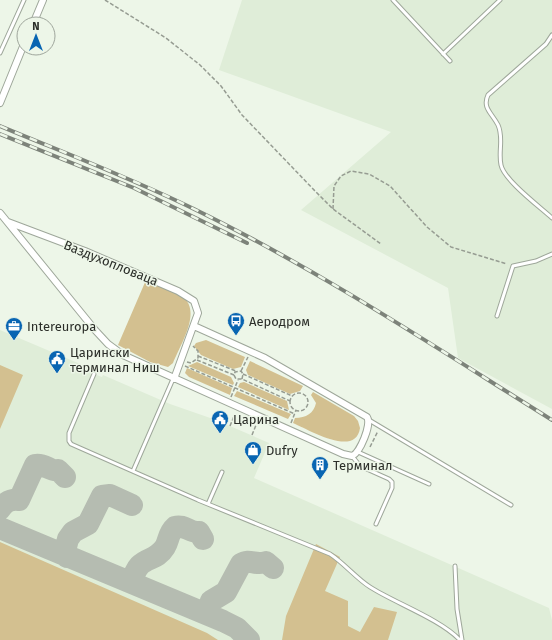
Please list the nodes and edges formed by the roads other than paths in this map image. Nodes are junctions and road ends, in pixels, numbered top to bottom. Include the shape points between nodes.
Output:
1 (24, 0) edge
2 (43, 0) edge
3 (393, 0) edge
4 (500, 0) edge
5 (36, 16) edge
6 (552, 35) edge
7 (0, 53) edge
8 (443, 54) junction
9 (19, 56) edge
10 (450, 61) dead end
11 (0, 103) edge
12 (0, 213) edge
13 (0, 218) edge
14 (552, 218) edge
15 (9, 222) junction
16 (552, 254) edge
17 (497, 316) dead end
18 (194, 326) junction
19 (94, 374) dead end
20 (174, 379) junction
21 (369, 420) junction
22 (355, 454) junction
23 (133, 471) junction
24 (222, 472) dead end
25 (429, 484) dead end
26 (208, 504) junction
27 (511, 505) dead end
28 (376, 524) dead end
29 (454, 566) dead end
30 (461, 640) edge

1 - 7 lane
2 - 5 street
3 - 8 lane
4 - 8 lane
6 - 14 lane via 546,44 488,95 485,102 502,137 501,166 508,178
8 - 10 lane
9 - 11 street
12 - 15 street
13 - 15 street, Ваздухопловаца
15 - 18 street, Ваздухопловаца via 184,293 197,306 198,313
15 - 20 street via 14,232 102,338 123,355
16 - 17 lane via 513,266
18 - 20 street, Ваздухопловаца
18 - 21 street via 264,358
19 - 23 lane via 69,433 69,441
20 - 22 street via 343,454
20 - 23 lane
21 - 22 street
21 - 27 lane
22 - 25 lane
22 - 28 lane via 360,466 392,482 392,488
23 - 26 lane
24 - 26 lane
26 - 30 lane via 330,554 370,588
29 - 30 lane

